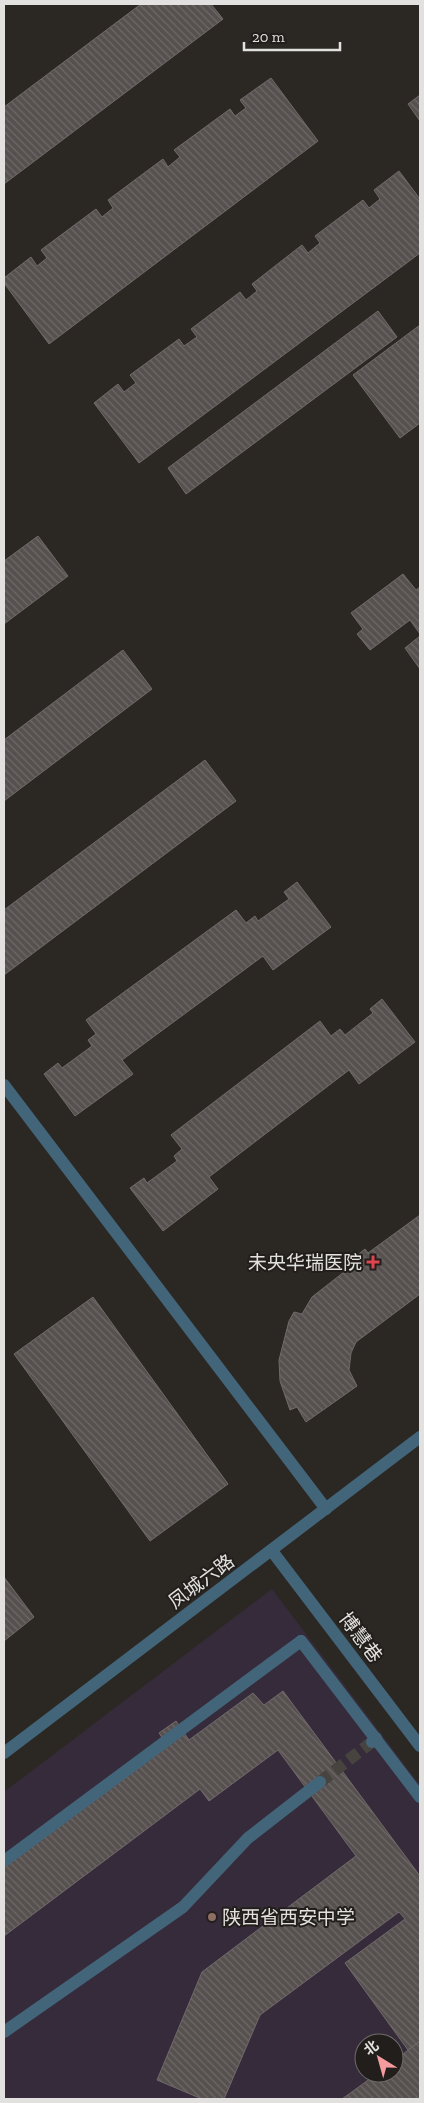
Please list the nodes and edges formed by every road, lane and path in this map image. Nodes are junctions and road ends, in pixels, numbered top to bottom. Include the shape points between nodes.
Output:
1 (4, 1085) edge
2 (420, 1437) edge
3 (326, 1509) junction
4 (272, 1551) junction
5 (420, 1746) edge
6 (4, 1753) edge
7 (320, 1782) tunnel mouth
8 (420, 1797) edge
9 (4, 1861) edge
10 (4, 2032) edge

1 - 3 street
2 - 3 street, 凤城六路
3 - 4 street, 凤城六路
4 - 5 street, 博慧巷
4 - 6 street, 凤城六路
7 - 10 street via 248,1838 183,1907
8 - 9 street via 301,1641

